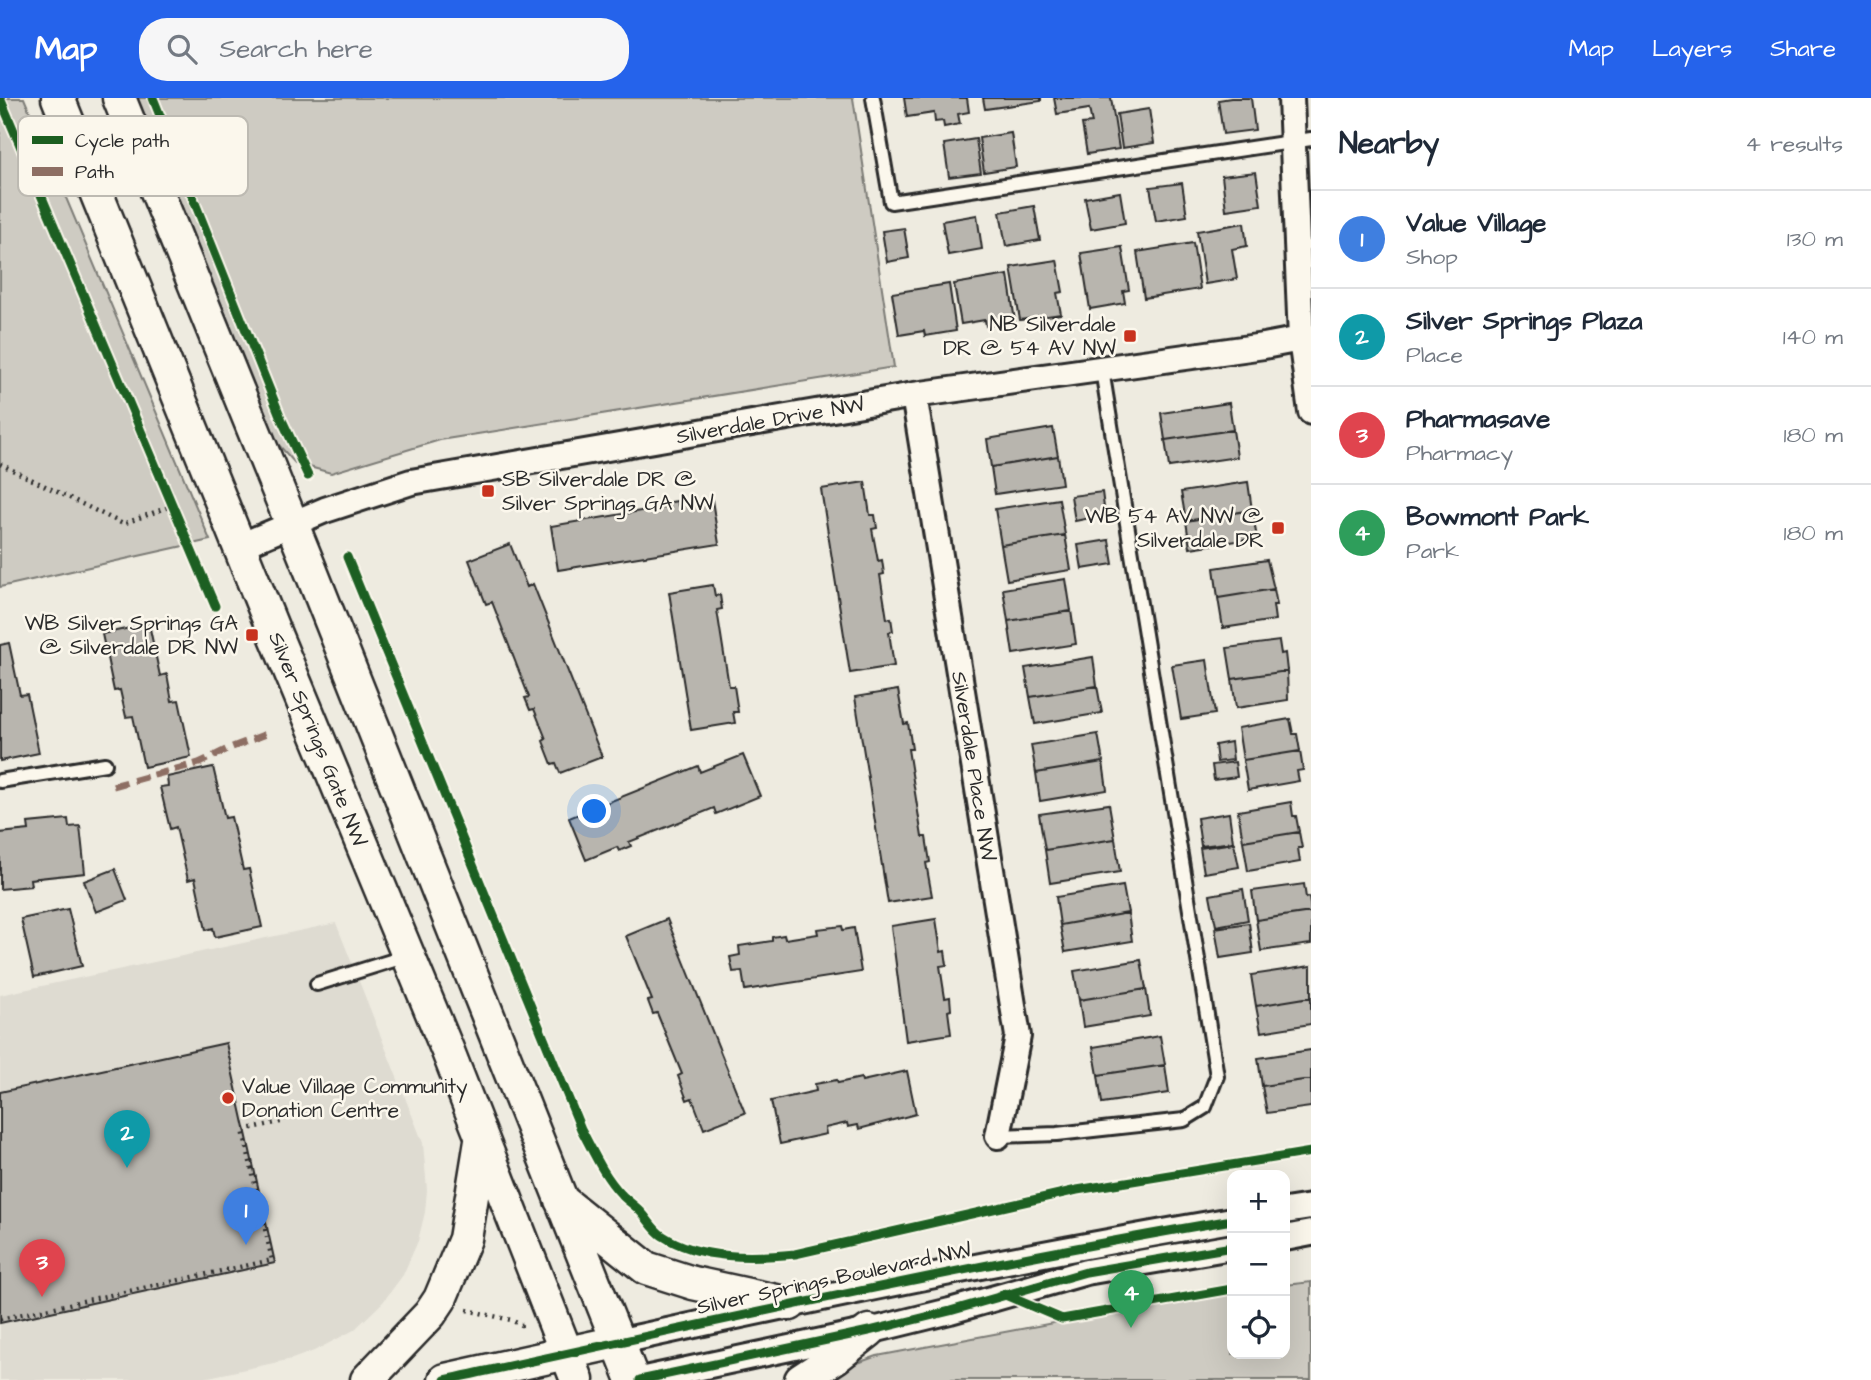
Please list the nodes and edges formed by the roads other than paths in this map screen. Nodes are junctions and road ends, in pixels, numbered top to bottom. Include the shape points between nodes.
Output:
1 (58, 98) edge
2 (119, 98) edge
3 (873, 98) edge
4 (1291, 98) edge
5 (65, 116) edge
6 (126, 116) edge
7 (1302, 141) edge
8 (98, 196) edge
9 (159, 196) edge
10 (1306, 338) edge
11 (1102, 370) junction
12 (914, 395) junction
13 (1311, 412) edge
14 (292, 525) junction
15 (240, 546) junction
16 (105, 764) dead end
17 (0, 781) edge
18 (407, 956) junction
19 (317, 984) dead end
20 (998, 1136) joint
21 (481, 1141) junction
22 (559, 1198) junction
23 (1311, 1207) edge
24 (1290, 1211) edge
25 (1227, 1221) edge
26 (1311, 1233) edge
27 (1290, 1237) edge
28 (1227, 1248) edge
29 (790, 1304) junction
30 (869, 1331) junction
31 (617, 1342) junction
32 (572, 1367) edge
33 (367, 1380) edge
34 (445, 1380) edge
35 (633, 1380) edge
36 (640, 1380) edge
37 (801, 1380) edge

1 - 5 street, Silver Springs Gate NW
2 - 6 street
3 - 7 lane via 891,202
4 - 7 street
7 - 10 street
8 - 15 street, Silver Springs Gate NW
9 - 14 street
10 - 11 street, Silverdale Drive NW
10 - 13 street
11 - 12 street, Silverdale Drive NW
11 - 20 lane via 1217,1076 1205,1107 1184,1120
12 - 14 street, Silverdale Drive NW via 411,482
12 - 20 street, Silverdale Place NW via 1018,1036
14 - 15 street, Silverdale Drive NW
14 - 22 street
15 - 18 street, Silver Springs Gate NW
16 - 17 lane
18 - 19 lane
18 - 21 street, Silver Springs Gate NW
21 - 32 street, Silver Springs Gate NW
21 - 33 street via 465,1239 440,1299
22 - 29 street via 646,1268
22 - 31 street
23 - 24 street
25 - 29 street, Silver Springs Boulevard NW
26 - 27 street
28 - 30 street via 1086,1272
29 - 31 street, Silver Springs Boulevard NW
30 - 36 street
30 - 37 street
31 - 32 street, Silver Springs Boulevard NW
31 - 35 street
32 - 34 street, Silver Springs Boulevard NW

